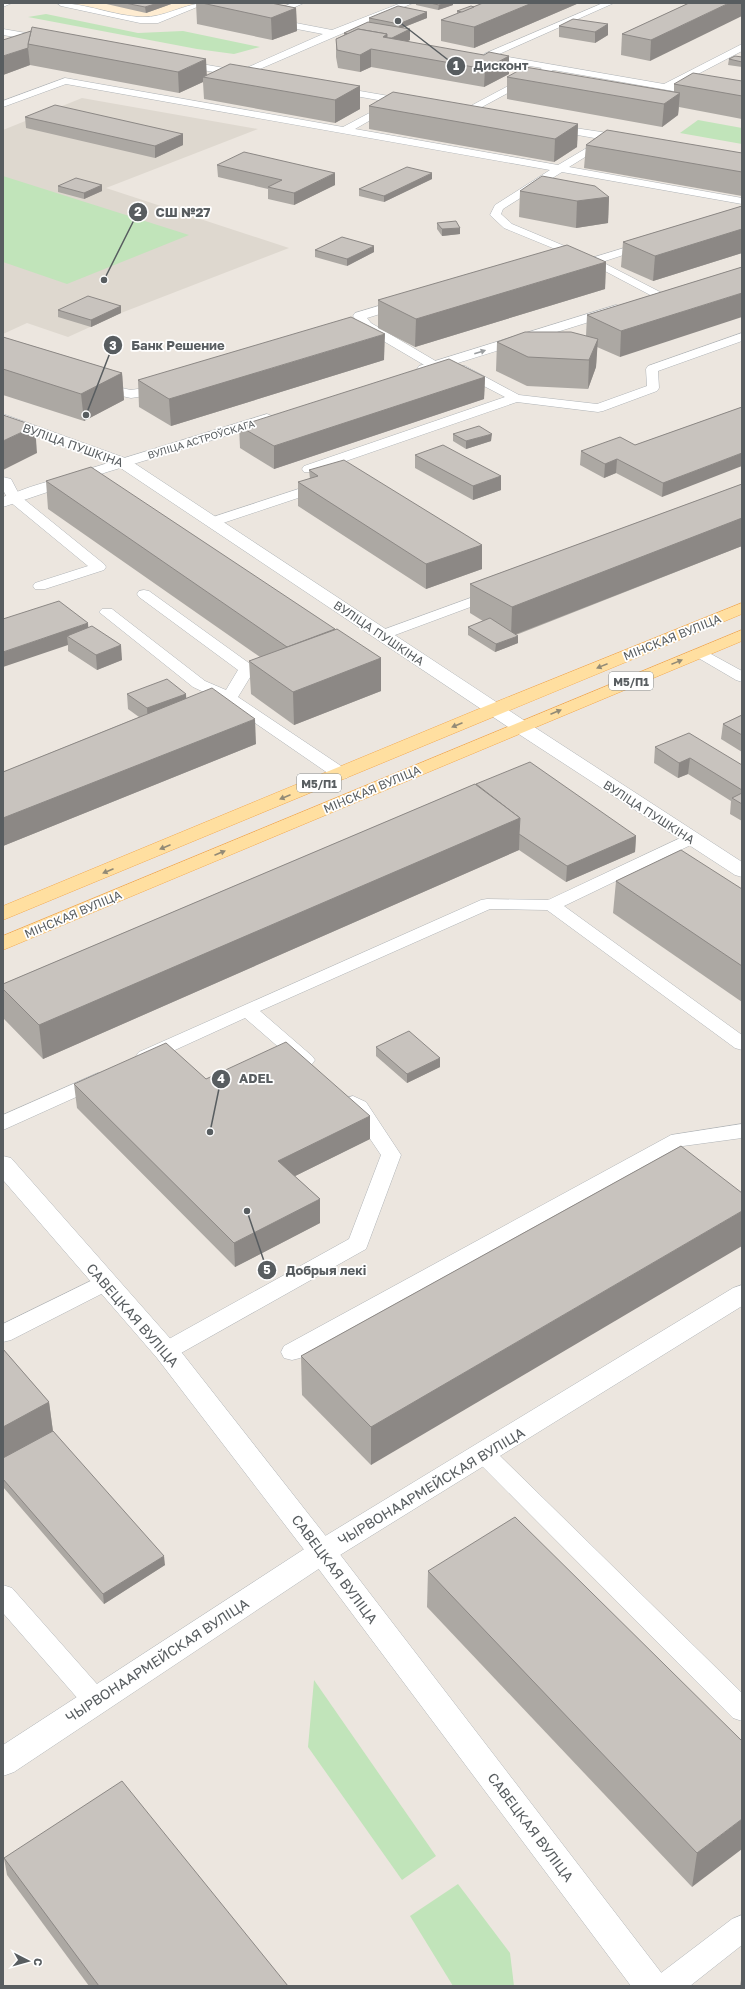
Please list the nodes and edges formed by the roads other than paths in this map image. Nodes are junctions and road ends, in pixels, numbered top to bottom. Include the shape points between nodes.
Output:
1 (7, 3) edge
2 (203, 3) edge
3 (300, 3) edge
4 (409, 3) edge
5 (610, 3) edge
6 (3, 4) edge
7 (69, 4) edge
8 (3, 32) edge
9 (333, 33) junction
10 (31, 37) junction
11 (57, 42) edge
12 (10, 44) edge
13 (742, 47) edge
14 (169, 61) edge
15 (552, 67) junction
16 (240, 73) junction
17 (258, 76) edge
18 (219, 84) edge
19 (518, 84) junction
20 (665, 86) junction
21 (320, 87) edge
22 (541, 88) edge
23 (198, 94) edge
24 (742, 100) edge
25 (185, 101) junction
26 (398, 101) junction
27 (3, 104) edge
28 (420, 104) edge
29 (462, 112) joint
30 (481, 115) edge
31 (534, 124) edge
32 (346, 130) junction
33 (609, 137) junction
34 (643, 143) edge
35 (561, 168) junction
36 (742, 200) edge
37 (659, 241) edge
38 (570, 252) junction
39 (555, 256) edge
40 (592, 261) junction
41 (672, 291) edge
42 (658, 296) junction
43 (412, 300) edge
44 (643, 300) edge
45 (628, 305) edge
46 (367, 326) junction
47 (352, 330) edge
48 (742, 337) edge
49 (442, 364) junction
50 (412, 373) edge
51 (89, 384) edge
52 (173, 386) edge
53 (516, 398) junction
54 (283, 413) edge
55 (3, 419) edge
56 (122, 462) junction
57 (308, 469) edge
58 (3, 481) edge
59 (332, 482) edge
60 (8, 500) edge
61 (212, 522) junction
62 (40, 586) dead end
63 (509, 588) edge
64 (144, 594) dead end
65 (742, 608) edge
66 (107, 612) dead end
67 (382, 635) junction
68 (742, 635) edge
69 (700, 652) junction
70 (742, 677) edge
71 (229, 698) junction
72 (213, 705) edge
73 (493, 710) junction
74 (520, 727) junction
75 (341, 774) junction
76 (691, 838) junction
77 (742, 871) edge
78 (551, 905) junction
79 (3, 914) edge
80 (3, 944) edge
81 (247, 1010) junction
82 (742, 1044) edge
83 (132, 1063) edge
84 (318, 1072) edge
85 (111, 1073) edge
86 (341, 1092) edge
87 (3, 1123) edge
88 (742, 1131) edge
89 (3, 1164) edge
90 (105, 1282) junction
91 (742, 1294) edge
92 (3, 1334) edge
93 (166, 1351) junction
94 (292, 1352) dead end
95 (484, 1454) junction
96 (322, 1552) junction
97 (3, 1595) edge
98 (95, 1700) junction
99 (742, 1710) edge
100 (3, 1762) edge
101 (742, 1928) edge
102 (651, 1986) edge
103 (667, 1986) edge

1 - 6 street
2 - 7 lane via 151,21
3 - 9 lane via 260,18
4 - 9 lane
5 - 15 lane via 487,56
8 - 10 street
9 - 16 lane
10 - 11 street
10 - 12 street
13 - 20 lane
14 - 16 street
15 - 19 lane
15 - 20 lane
16 - 17 street
16 - 18 lane
19 - 22 lane
19 - 29 lane
20 - 24 lane
21 - 26 street
23 - 25 lane
25 - 27 lane via 65,81
25 - 32 lane
26 - 28 street
26 - 32 lane
29 - 30 street
31 - 33 street
32 - 35 lane
33 - 34 street
33 - 35 lane
35 - 36 lane
35 - 38 lane via 499,207 495,215 508,226
37 - 40 lane
38 - 39 lane
38 - 40 lane
40 - 42 lane
41 - 42 street
42 - 44 street
43 - 46 lane via 360,316
49 -> 45 street
46 - 47 lane
46 - 49 lane
48 - 53 lane via 652,369 653,388 598,408
49 - 50 street
49 - 53 lane
51 - 52 lane via 131,394 158,391
53 - 57 lane
54 - 56 street, ВУЛІЦА АСТРОЎСКАГА
55 - 56 street, ВУЛІЦА ПУШКІНА
56 - 60 street, ВУЛІЦА АСТРОЎСКАГА
56 - 61 street, ВУЛІЦА ПУШКІНА
58 - 60 lane via 6,482
59 - 61 lane
60 - 62 lane via 99,567
61 - 67 street, ВУЛІЦА ПУШКІНА
63 - 67 lane
64 - 71 lane via 247,669
65 -> 73 main road, МІНСКАЯ ВУЛІЦА / М5/П1
66 - 71 lane via 198,684
67 - 73 street, ВУЛІЦА ПУШКІНА
68 - 69 main road, МІНСКАЯ ВУЛІЦА / М5/П1
69 - 70 lane
74 -> 69 main road, МІНСКАЯ ВУЛІЦА / М5/П1
71 - 72 lane
71 - 75 lane
73 - 74 street, ВУЛІЦА ПУШКІНА
73 -> 75 main road, МІНСКАЯ ВУЛІЦА / М5/П1
74 - 76 street, ВУЛІЦА ПУШКІНА
80 -> 74 main road, МІНСКАЯ ВУЛІЦА / М5/П1
75 -> 79 main road, МІНСКАЯ ВУЛІЦА / М5/П1
76 - 77 street, ВУЛІЦА ПУШКІНА
76 - 78 lane
78 - 81 lane via 487,904
78 - 82 lane
81 - 83 lane
81 - 84 lane
85 - 87 lane
86 - 93 lane via 359,1108 391,1155 358,1244
88 - 94 lane via 678,1140
89 - 90 street, САВЕЦКАЯ ВУЛІЦА
90 - 92 lane
90 - 93 street, САВЕЦКАЯ ВУЛІЦА
91 - 95 street, ЧЫРВОНААРМЕЙСКАЯ ВУЛІЦА
93 - 96 street, САВЕЦКАЯ ВУЛІЦА
95 - 96 street, ЧЫРВОНААРМЕЙСКАЯ ВУЛІЦА
95 - 99 lane
96 - 98 street, ЧЫРВОНААРМЕЙСКАЯ ВУЛІЦА
96 - 102 street, САВЕЦКАЯ ВУЛІЦА
97 - 98 lane
98 - 100 street, ЧЫРВОНААРМЕЙСКАЯ ВУЛІЦА
101 - 103 lane

